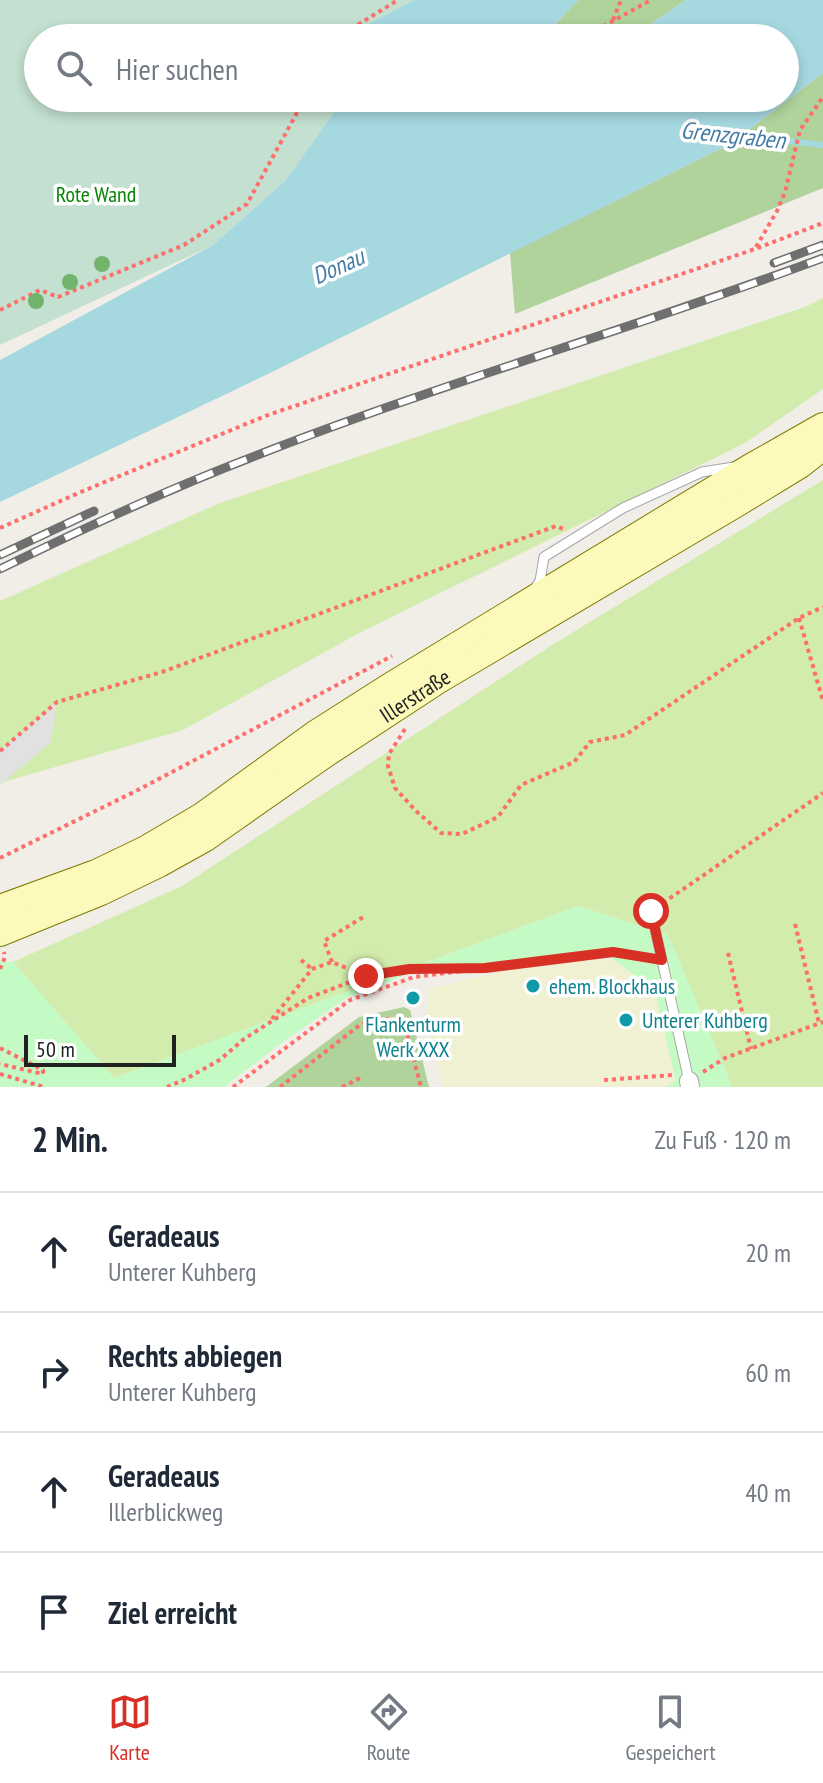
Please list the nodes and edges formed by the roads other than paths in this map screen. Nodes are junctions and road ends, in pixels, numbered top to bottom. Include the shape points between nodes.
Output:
1 (823, 426) edge
2 (823, 447) edge
3 (749, 468) junction
4 (522, 607) junction
5 (0, 908) edge
6 (651, 911) road end
7 (2, 945) edge
8 (690, 1084) edge

1 - 3 main road, Illerstraße
2 - 7 main road, Illerstraße via 437,681 204,839
3 - 4 main road, Illerstraße
3 - 4 lane via 702,472 623,508 544,557 540,581
4 - 5 main road, Illerstraße via 315,734 157,842 96,873
6 - 8 lane

